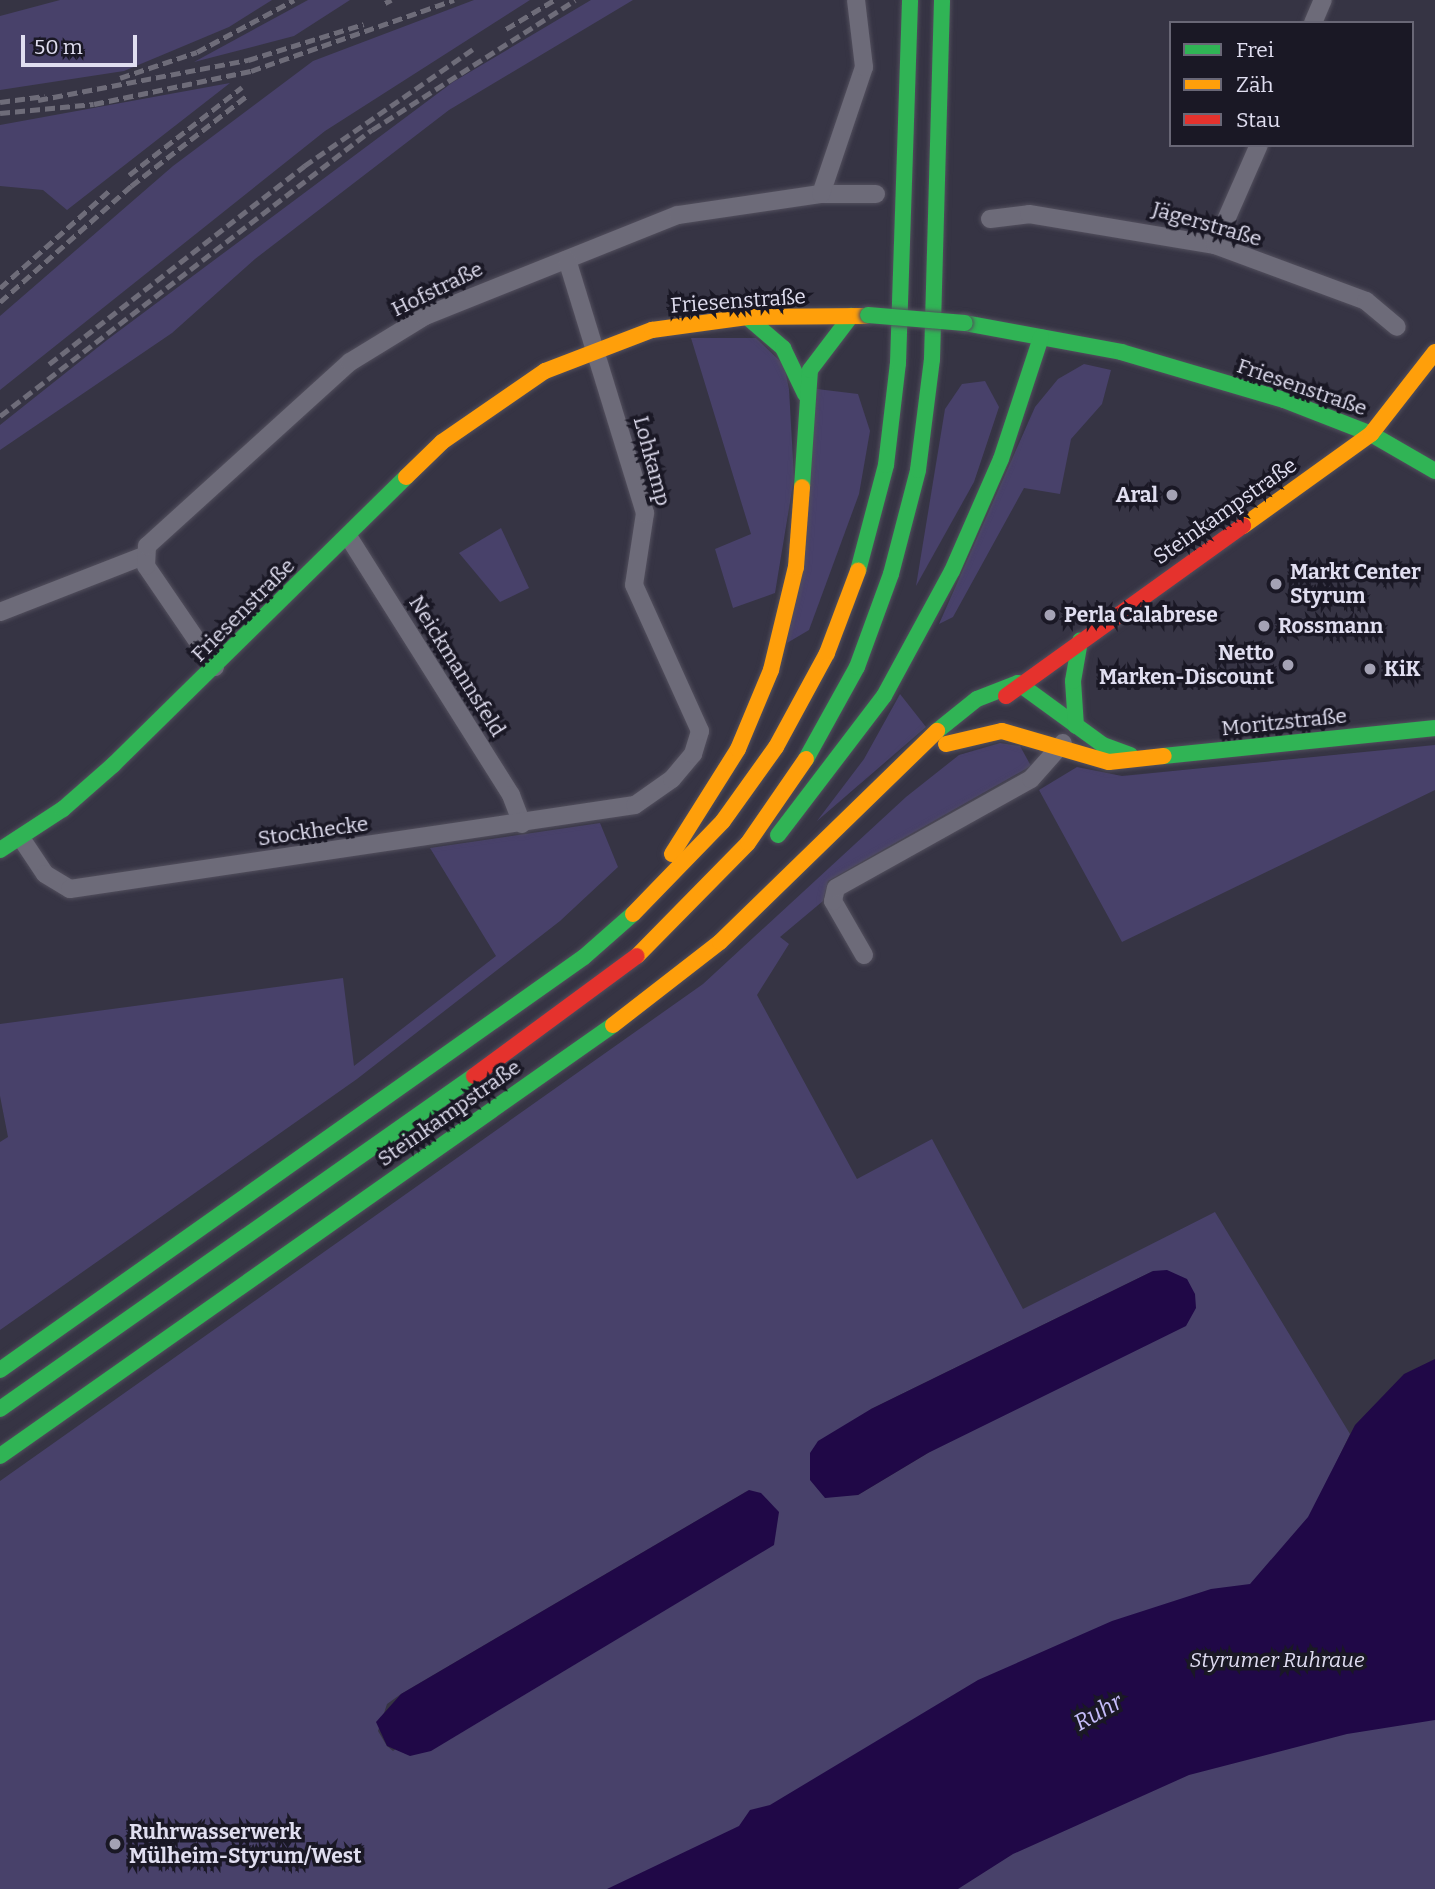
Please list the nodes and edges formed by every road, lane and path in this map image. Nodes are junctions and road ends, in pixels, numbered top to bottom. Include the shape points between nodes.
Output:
1 (856, 0) edge
2 (910, 0) edge
3 (942, 0) edge
4 (1323, 0) edge
5 (1313, 21) edge
6 (1258, 147) edge
7 (821, 194) junction
8 (876, 194) dead end
9 (990, 219) dead end
10 (1215, 245) junction
11 (567, 260) junction
12 (851, 316) junction
13 (747, 317) junction
14 (1397, 327) dead end
15 (1041, 337) junction
16 (598, 348) junction
17 (1435, 352) edge
18 (805, 394) junction
19 (1371, 434) junction
20 (1435, 471) edge
21 (348, 536) junction
22 (144, 556) junction
23 (0, 612) edge
24 (1080, 641) junction
25 (215, 667) junction
26 (1018, 683) junction
27 (1076, 726) junction
28 (1435, 728) edge
29 (946, 744) junction
30 (1060, 747) junction
31 (1138, 758) junction
32 (898, 774) junction
33 (635, 805) joint
34 (522, 824) junction
35 (22, 838) junction
36 (0, 850) edge
37 (642, 952) junction
38 (864, 955) dead end
39 (584, 957) junction
40 (0, 1370) edge
41 (0, 1409) edge
42 (0, 1456) edge

1 - 7 street via 864,67
2 - 39 main road via 898,363 886,465 861,564 827,653 776,747 723,821 663,887
3 - 37 main road via 932,359 918,470 891,574 857,667 802,766 748,843
4 - 5 street
6 - 10 street
7 - 8 street, Hofstraße
7 - 11 street, Hofstraße via 678,215
9 - 10 street, Jägerstraße via 1029,214
10 - 14 street, Jägerstraße via 1366,301
11 - 16 street, Lohkamp
11 - 22 street, Hofstraße via 425,316 350,362 264,433 147,546
12 - 13 main road, Friesenstraße
12 - 15 main road, Friesenstraße, bridge via 965,323
12 - 18 main road via 817,353
13 - 16 main road, Friesenstraße via 665,327
13 - 18 main road via 783,348
15 - 19 main road, Friesenstraße via 1162,363
15 - 37 main road via 996,471 951,571 884,696 753,865 701,914
16 - 21 main road, Friesenstraße via 487,408 442,442
16 - 33 street, Lohkamp via 645,513 634,585 700,731 692,754 672,779
17 - 19 main road, Steinkampstraße
18 - 39 main road via 806,471 796,567 771,670 738,749 676,848
19 - 20 main road, Friesenstraße
19 - 24 main road, Steinkampstraße
21 - 25 main road, Friesenstraße
21 - 34 street, Neickmannsfeld via 511,795
22 - 23 street
22 - 25 street
24 - 26 main road, Steinkampstraße
24 - 27 main road via 1073,681
25 - 35 main road, Friesenstraße via 113,765
26 - 27 main road
26 - 29 main road, Steinkampstraße
26 - 30 main road via 1029,712
26 - 32 main road, Steinkampstraße via 977,699
27 - 30 street
27 - 31 main road
28 - 31 main road, Moritzstraße
29 - 30 main road, Moritzstraße via 1002,731
29 - 32 main road, Steinkampstraße
30 - 31 main road, Moritzstraße via 1109,762
30 - 38 street via 1031,779 836,888 834,901
32 - 42 main road, Steinkampstraße via 654,997
33 - 34 street, Stockhecke
34 - 35 street, Stockhecke via 70,889 45,874
35 - 36 main road, Friesenstraße
37 - 41 main road via 552,1022
39 - 40 main road

